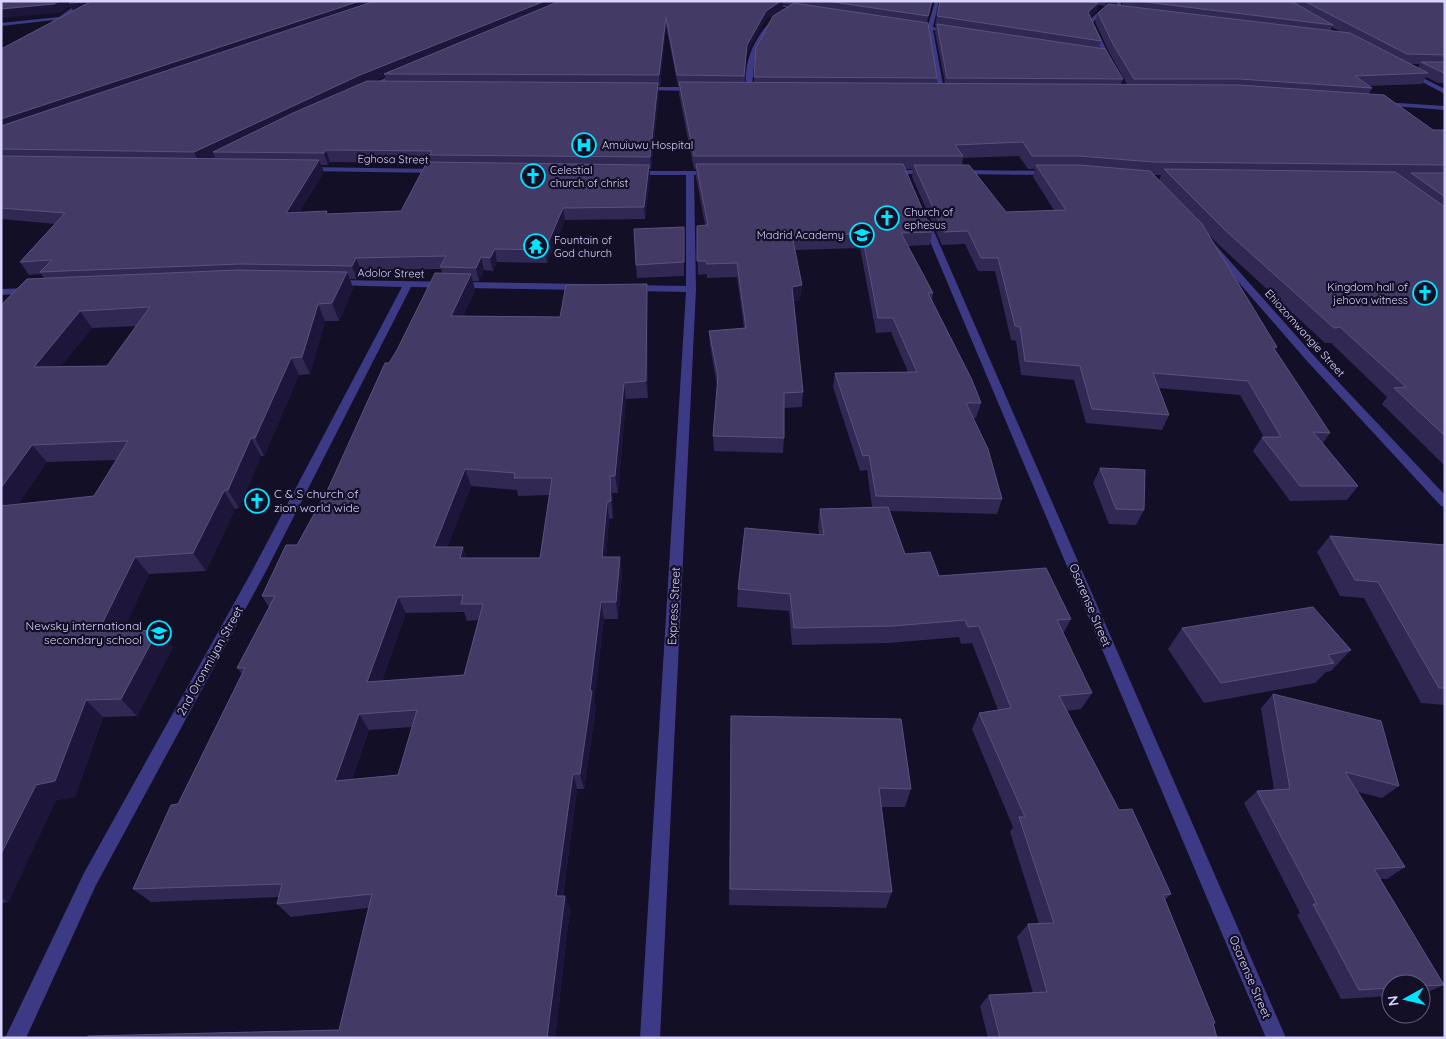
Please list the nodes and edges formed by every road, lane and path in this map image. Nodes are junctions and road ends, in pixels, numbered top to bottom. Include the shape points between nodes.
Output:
1 (85, 1) edge
2 (750, 1) edge
3 (936, 1) edge
4 (1118, 1) edge
5 (793, 7) junction
6 (812, 10) edge
7 (1093, 10) edge
8 (1102, 11) junction
9 (1122, 14) edge
10 (58, 18) junction
11 (1, 24) edge
12 (911, 25) edge
13 (930, 28) junction
14 (959, 32) edge
15 (37, 35) edge
16 (1095, 53) edge
17 (1105, 55) junction
18 (1418, 68) edge
19 (1114, 70) edge
20 (405, 71) edge
21 (366, 88) junction
22 (386, 88) edge
23 (634, 88) edge
24 (704, 89) edge
25 (740, 89) edge
26 (749, 89) junction
27 (759, 89) edge
28 (931, 90) edge
29 (940, 90) junction
30 (950, 90) edge
31 (358, 91) edge
32 (1445, 92) edge
33 (1378, 104) edge
34 (1445, 108) edge
35 (298, 169) edge
36 (445, 171) edge
37 (622, 172) edge
38 (885, 172) edge
39 (904, 172) junction
40 (942, 172) edge
41 (952, 172) edge
42 (690, 173) junction
43 (719, 173) edge
44 (1056, 173) edge
45 (912, 190) edge
46 (920, 208) edge
47 (1205, 238) edge
48 (322, 283) edge
49 (408, 284) junction
50 (593, 287) edge
51 (622, 288) edge
52 (691, 288) junction
53 (40, 291) edge
54 (1, 292) edge
55 (1445, 503) edge
56 (15, 1038) edge
57 (650, 1038) edge
58 (1276, 1038) edge

1 - 10 street
2 - 5 street
3 - 13 street
4 - 8 street via 1120,8
5 - 6 street
5 - 26 street via 769,22 751,56
7 - 8 street
8 - 9 street
8 - 17 street via 1090,22
10 - 11 street
10 - 15 street
12 - 13 street
13 - 14 street
13 - 29 street
16 - 17 street
17 - 19 street
18 - 32 street via 1399,68
20 - 21 street
21 - 22 street
21 - 31 street
23 - 24 street
25 - 26 street
26 - 27 street
28 - 29 street
29 - 30 street
33 - 34 street
35 - 36 street, Eghosa Street
37 - 42 street
38 - 39 street
39 - 40 street
39 - 45 street
41 - 44 street
42 - 43 street
42 - 52 street, Express Street
46 - 58 street, Osarense Street
47 - 55 street, Ehiozomwangie Street via 1311,359
48 - 49 street, Adolor Street
49 - 50 street, Adolor Street
49 - 56 street, 2nd Oronmiyan Street via 258,573 90,879
51 - 52 street
52 - 57 street, Express Street
53 - 54 street

